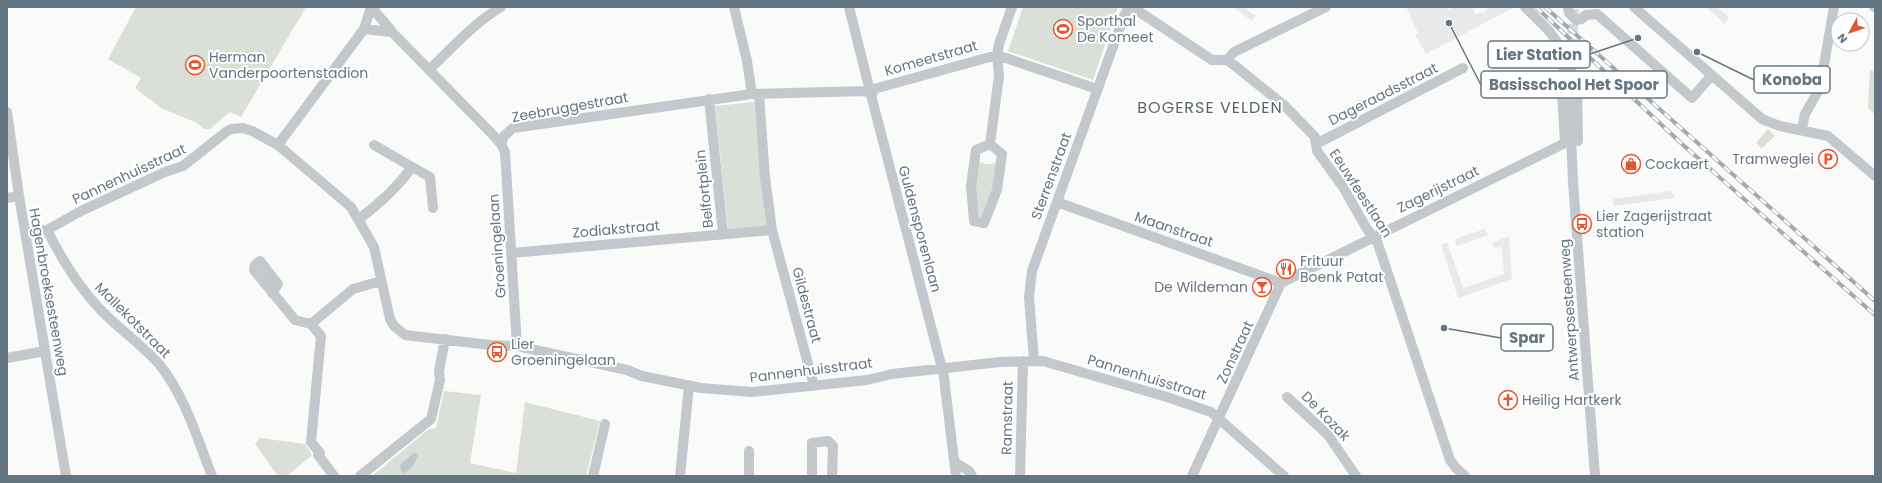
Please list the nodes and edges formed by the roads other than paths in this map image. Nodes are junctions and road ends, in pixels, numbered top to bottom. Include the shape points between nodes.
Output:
1 (372, 7) edge
2 (502, 7) edge
3 (734, 7) edge
4 (848, 7) edge
5 (1012, 7) edge
6 (1130, 7) edge
7 (1326, 7) edge
8 (1525, 7) edge
9 (1568, 7) edge
10 (1634, 7) edge
11 (1834, 7) edge
12 (1585, 11) edge
13 (364, 29) junction
14 (392, 32) junction
15 (997, 55) junction
16 (1569, 57) junction
17 (1227, 60) junction
18 (1463, 68) dead end
19 (429, 70) junction
20 (1711, 76) junction
21 (1097, 89) junction
22 (870, 90) junction
23 (756, 95) junction
24 (709, 99) junction
25 (7, 112) edge
26 (1803, 124) dead end
27 (501, 144) junction
28 (990, 144) junction
29 (1316, 144) junction
30 (278, 145) junction
31 (374, 145) dead end
32 (412, 167) junction
33 (1875, 176) edge
34 (19, 196) junction
35 (7, 198) edge
36 (1057, 202) junction
37 (433, 208) dead end
38 (359, 219) junction
39 (47, 230) junction
40 (772, 230) junction
41 (25, 233) junction
42 (723, 234) junction
43 (1374, 236) junction
44 (511, 253) junction
45 (382, 281) junction
46 (1281, 283) junction
47 (272, 293) dead end
48 (311, 324) junction
49 (444, 339) junction
50 (517, 346) junction
51 (41, 352) junction
52 (7, 358) edge
53 (1023, 360) junction
54 (1034, 360) junction
55 (943, 370) junction
56 (689, 385) junction
57 (814, 386) junction
58 (1288, 396) dead end
59 (1219, 419) junction
60 (605, 424) dead end
61 (749, 451) dead end
62 (956, 463) junction
63 (66, 476) edge
64 (212, 476) edge
65 (334, 476) edge
66 (360, 476) edge
67 (592, 476) edge
68 (680, 476) edge
69 (749, 476) edge
70 (812, 476) edge
71 (832, 476) edge
72 (956, 476) edge
73 (972, 476) edge
74 (1020, 476) edge
75 (1192, 476) edge
76 (1284, 476) edge
77 (1356, 476) edge
78 (1465, 476) edge
79 (1595, 476) edge

1 - 13 street
1 - 14 street
2 - 19 street via 467,33
3 - 23 street
4 - 22 street, Guldensporenlaan
5 - 15 street, Komeetstraat
6 - 17 street via 1212,60
6 - 21 street, Sterrenstraat via 1124,16
7 - 17 street via 1234,52
8 - 16 street
9 - 12 street via 1569,13 1576,20 1581,19
10 - 20 street
11 - 26 street via 1820,88 1805,114
12 - 20 street via 1597,14 1692,98
13 - 14 street
13 - 30 street
14 - 19 street
15 - 21 street, Komeetstraat
15 - 22 street, Komeetstraat
15 - 28 street via 999,76
16 - 43 street, Zagerijstraat via 1565,58 1564,62 1562,93 1565,142
16 - 79 street, Antwerpsesteenweg via 1575,59 1578,66 1579,150 1572,165
17 - 29 street, Eeuwfeestlaan via 1285,106 1315,138
18 - 29 street, Dageraadsstraat
19 - 27 street
20 - 33 street via 1762,119 1780,126 1828,136
21 - 36 street, Sterrenstraat
22 - 23 street, Komeetstraat
22 - 55 street, Guldensporenlaan
23 - 24 street, Zeebruggestraat
23 - 40 street
24 - 27 street, Zeebruggestraat via 513,128 504,136
24 - 42 street, Belfortplein
25 - 34 street, Hagenbroeksesteenweg
27 - 44 street, Groeningelaan via 505,152
28 - 28 street via 976,150 971,186 974,221 984,222 997,190 1002,154
29 - 43 street, Eeuwfeestlaan via 1317,151
30 - 38 street, Pannenhuisstraat via 342,199
30 - 39 street, Pannenhuisstraat via 252,130 231,129 187,164 81,210
31 - 32 street
32 - 37 street via 430,177
32 - 38 street via 381,203
34 - 35 street
34 - 41 street, Hagenbroeksesteenweg
36 - 46 street, Maanstraat
36 - 54 street, Sterrenstraat via 1032,271 1029,297
38 - 45 street, Pannenhuisstraat via 374,247
39 - 41 street, Pannenhuisstraat
39 - 64 street, Mallekotstraat via 82,289 109,319 154,359 177,391
40 - 42 street, Belfortplein
40 - 57 street, Gildestraat
41 - 51 street, Hagenbroeksesteenweg
42 - 44 street, Zodiakstraat
43 - 46 street, Zagerijstraat
43 - 78 street, Eeuwfeestlaan via 1450,460
44 - 50 street, Groeningelaan
45 - 48 street via 353,289
45 - 49 street, Pannenhuisstraat via 390,319 394,326 405,335
46 - 59 street, Zonstraat
47 - 48 street via 295,320
48 - 65 street via 321,336 311,442
49 - 50 street, Pannenhuisstraat
49 - 66 street via 440,380 431,419
50 - 56 street, Pannenhuisstraat
51 - 52 street
51 - 63 street, Hagenbroeksesteenweg
53 - 54 street, Pannenhuisstraat
53 - 55 street, Pannenhuisstraat
53 - 74 street, Ramstraat
54 - 59 street, Pannenhuisstraat via 1167,397 1210,412
55 - 57 street, Pannenhuisstraat via 892,374 867,380
55 - 62 street, Guldensporenlaan
56 - 57 street, Pannenhuisstraat via 713,390 746,392 769,392
56 - 68 street
58 - 77 street, De Kozak via 1328,435
59 - 75 street, Zonstraat
59 - 76 street, Pannenhuisstraat
60 - 67 street
61 - 69 street
62 - 72 street, Guldensporenlaan
62 - 73 street via 969,470
70 - 71 street via 812,443 828,441 833,446

